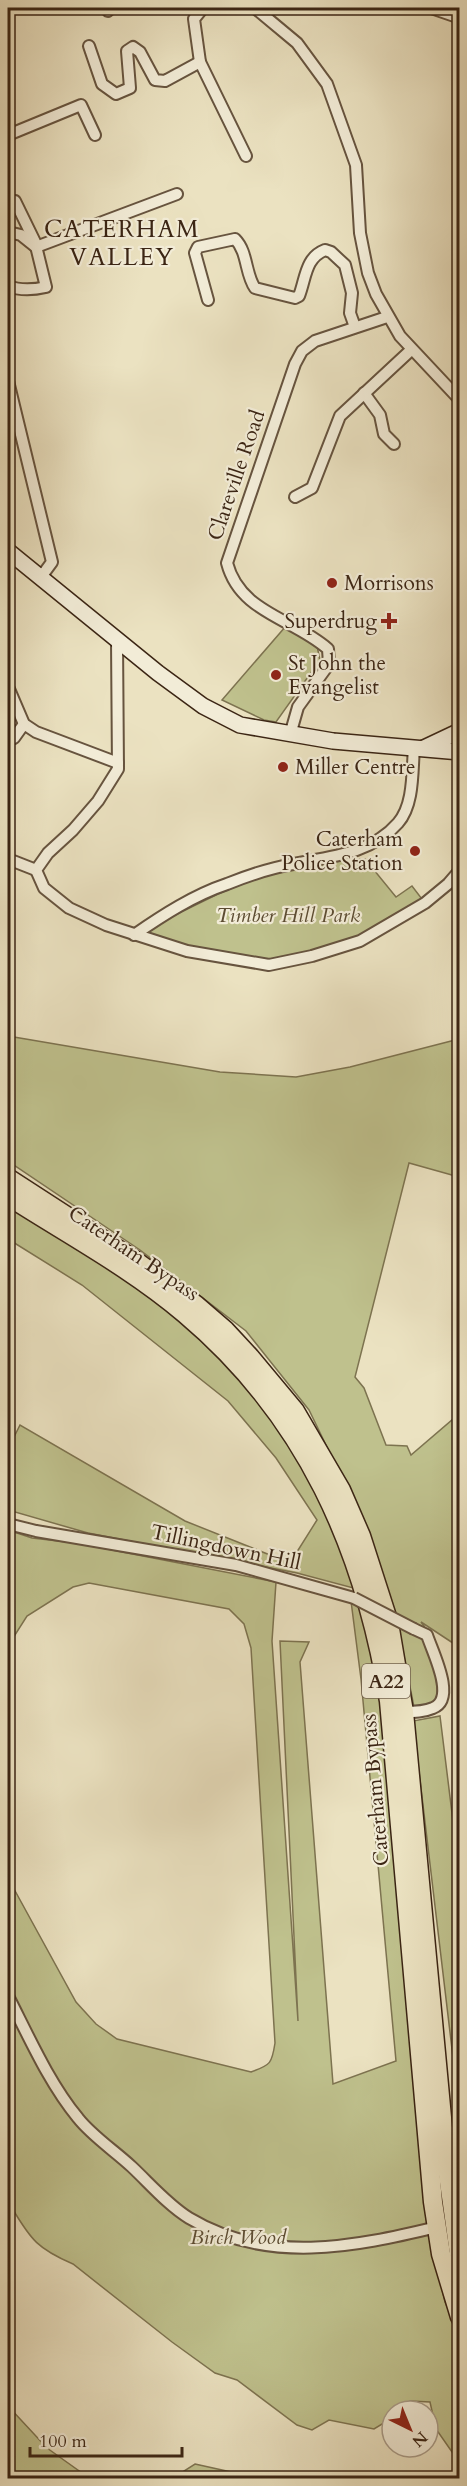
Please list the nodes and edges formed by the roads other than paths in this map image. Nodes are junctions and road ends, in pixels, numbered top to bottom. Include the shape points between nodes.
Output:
1 (203, 8) edge
2 (255, 8) edge
3 (431, 8) edge
4 (459, 18) edge
5 (89, 46) dead end
6 (200, 62) junction
7 (8, 135) edge
8 (95, 135) dead end
9 (246, 156) dead end
10 (177, 194) dead end
11 (8, 202) edge
12 (8, 232) edge
13 (36, 247) junction
14 (8, 286) edge
15 (208, 300) dead end
16 (387, 317) junction
17 (356, 327) junction
18 (411, 350) junction
19 (8, 381) edge
20 (364, 393) junction
21 (459, 400) edge
22 (394, 444) dead end
23 (295, 497) dead end
24 (8, 551) edge
25 (41, 577) junction
26 (117, 640) junction
27 (9, 689) dead end
28 (24, 724) junction
29 (459, 731) edge
30 (290, 735) junction
31 (8, 741) edge
32 (419, 748) junction
33 (459, 752) edge
34 (118, 763) junction
35 (8, 859) edge
36 (36, 870) junction
37 (459, 870) edge
38 (134, 935) junction
39 (8, 1178) edge
40 (8, 1196) edge
41 (8, 1524) edge
42 (404, 1712) junction
43 (8, 1996) edge
44 (437, 2227) junction
45 (459, 2261) edge
46 (459, 2317) edge

1 - 6 street via 194,19
2 - 16 street via 297,43 335,101 356,165 360,233 368,273
3 - 4 street
5 - 6 street via 102,84 116,94 130,88 126,60 127,51 133,47 140,52 155,80 165,81
6 - 9 street
7 - 8 street via 81,105
10 - 13 street
11 - 13 street via 15,201
12 - 13 street via 21,235
13 - 14 street via 46,287 34,290
15 - 17 street via 195,253 198,247 235,239 255,288 295,298 301,291 308,264 316,253 325,250 345,265 352,292 350,313
16 - 17 street, Clareville Road
16 - 18 street
17 - 30 street, Clareville Road via 315,341 302,351 227,563 237,588 250,601 328,649 329,664 298,707
18 - 20 street
18 - 21 street
19 - 25 street via 52,562
20 - 22 street via 380,415 384,434
20 - 23 street via 340,416 312,488
24 - 25 main road
25 - 26 main road
26 - 30 main road via 203,706 240,725
26 - 34 street
27 - 28 street
28 - 31 street
28 - 34 street
29 - 32 main road
30 - 32 main road
32 - 33 main road
32 - 38 street via 406,810 387,834 359,849 275,868 223,885 166,913
34 - 36 street via 98,801
35 - 36 street
36 - 38 street via 44,888 69,908
37 - 38 street via 425,903 360,941 269,965 187,951
39 - 42 highway, Caterham Bypass / A22 via 196,1305 250,1357 294,1411 341,1490 361,1536 389,1623
40 - 44 highway, Caterham Bypass / A22 via 137,1278 222,1347 275,1408 340,1520 376,1630 389,1701
41 - 42 street, Tillingdown Hill, bridge via 236,1565 354,1598 427,1635 444,1682 441,1703 435,1708
42 - 45 highway, Caterham Bypass / A22
43 - 44 street via 51,2081 79,2120 188,2218 245,2242 320,2249
44 - 46 highway, Caterham Bypass / A22

